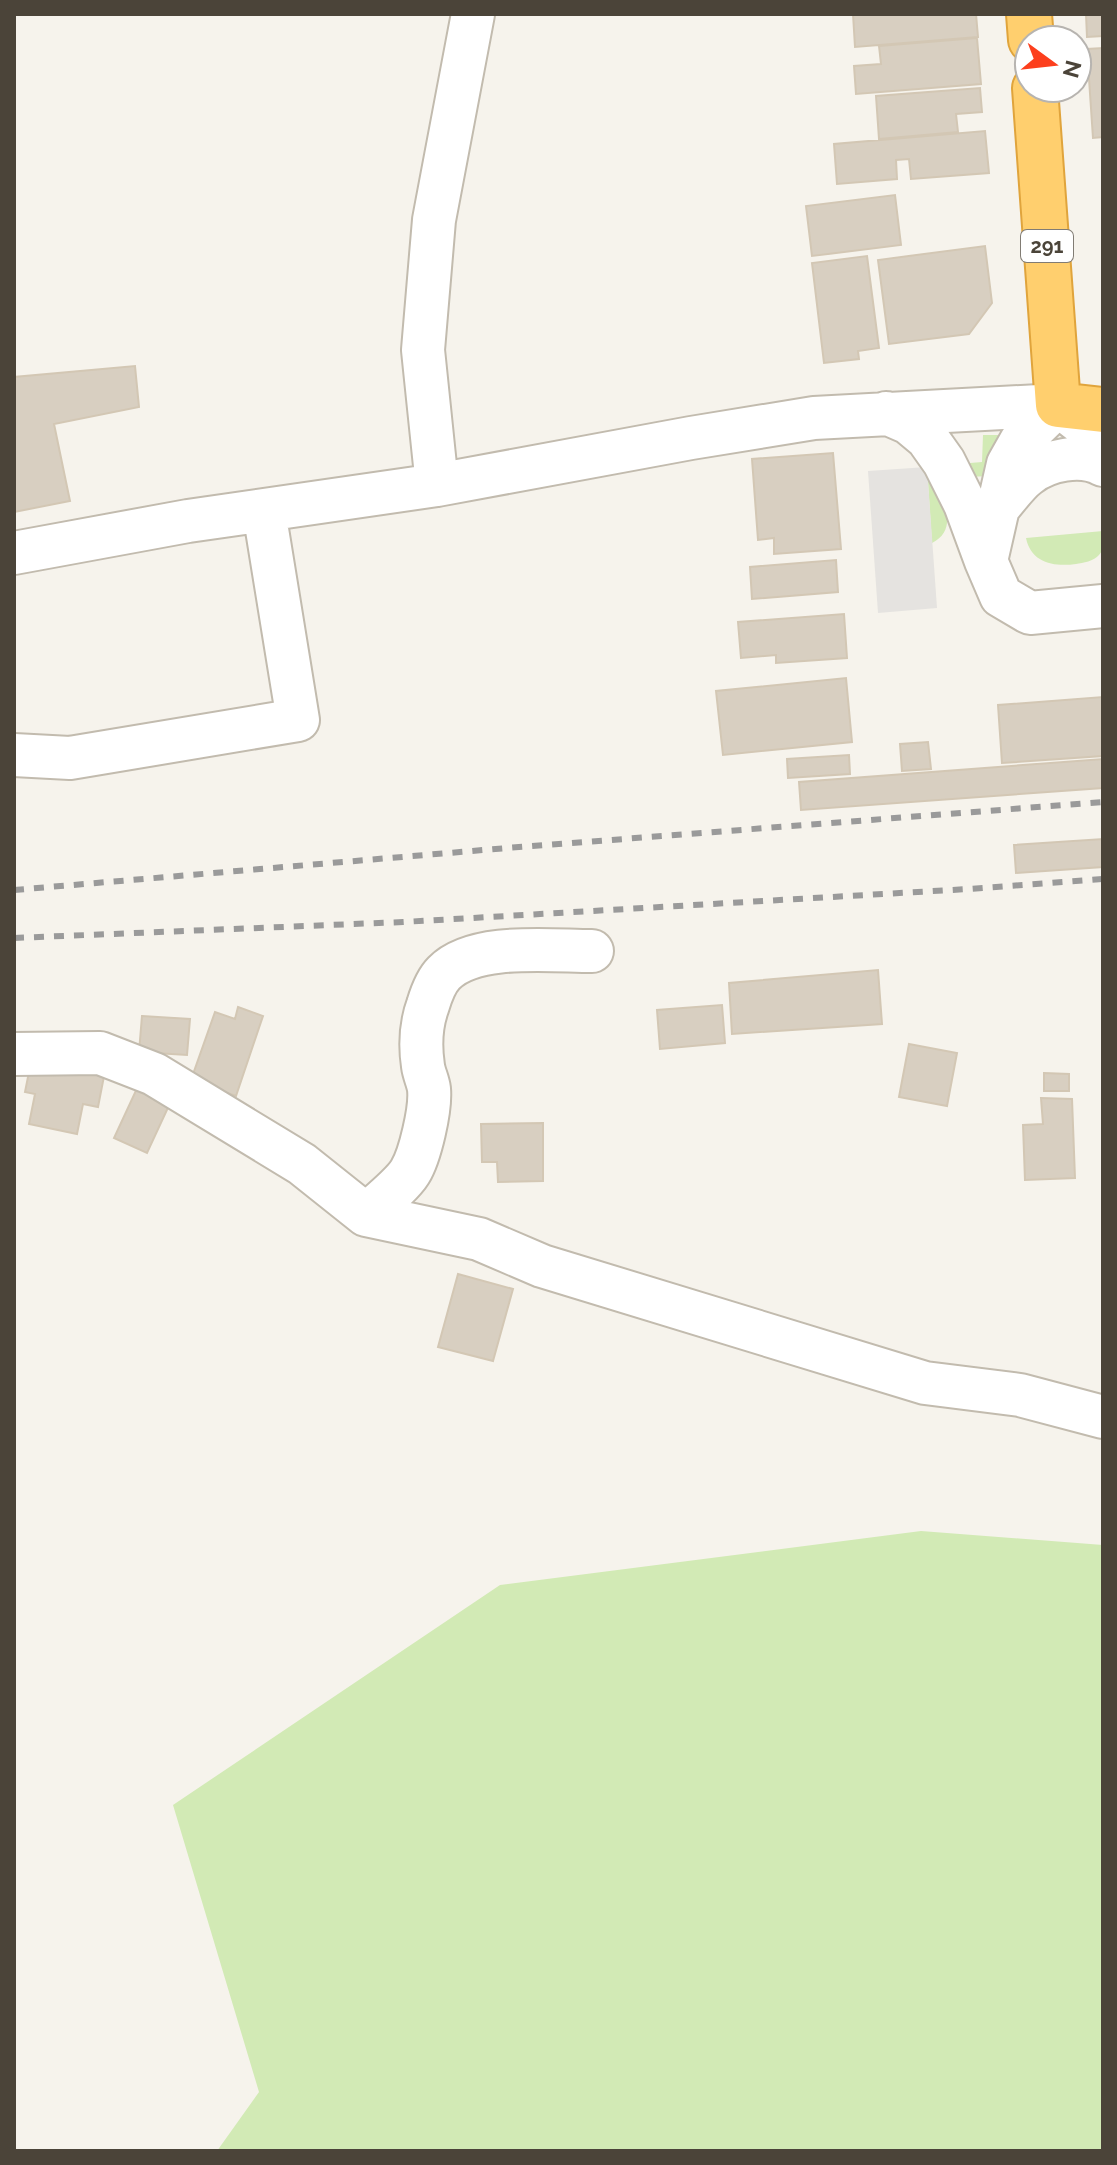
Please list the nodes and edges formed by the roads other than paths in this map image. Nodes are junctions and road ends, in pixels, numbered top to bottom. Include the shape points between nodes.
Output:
1 (473, 14) edge
2 (1036, 104) edge
3 (1058, 405) junction
4 (1103, 410) edge
5 (886, 413) junction
6 (1103, 440) edge
7 (1103, 465) edge
8 (437, 485) junction
9 (996, 510) junction
10 (264, 511) junction
11 (14, 553) edge
12 (986, 561) junction
13 (1103, 606) edge
14 (14, 755) edge
15 (592, 951) dead end
16 (14, 1054) edge
17 (366, 1215) junction
18 (1103, 1417) edge

1 - 8 street via 434,220 423,350
2 - 3 highway, 291
3 - 4 highway
3 - 5 street
3 - 6 street
3 - 9 street via 1021,441 1008,464
5 - 8 street via 814,418
5 - 12 street via 927,438 944,462
7 - 9 street via 1074,458 1053,462 1028,475
8 - 10 street
9 - 12 street
10 - 11 street
10 - 14 street via 298,720 70,758
12 - 13 street via 1001,596 1030,613
15 - 17 street via 483,953 443,974 422,1020 429,1090 418,1152 410,1173
16 - 17 street via 100,1053 154,1074 302,1164
17 - 18 street via 479,1239 542,1266 925,1383 1020,1395

